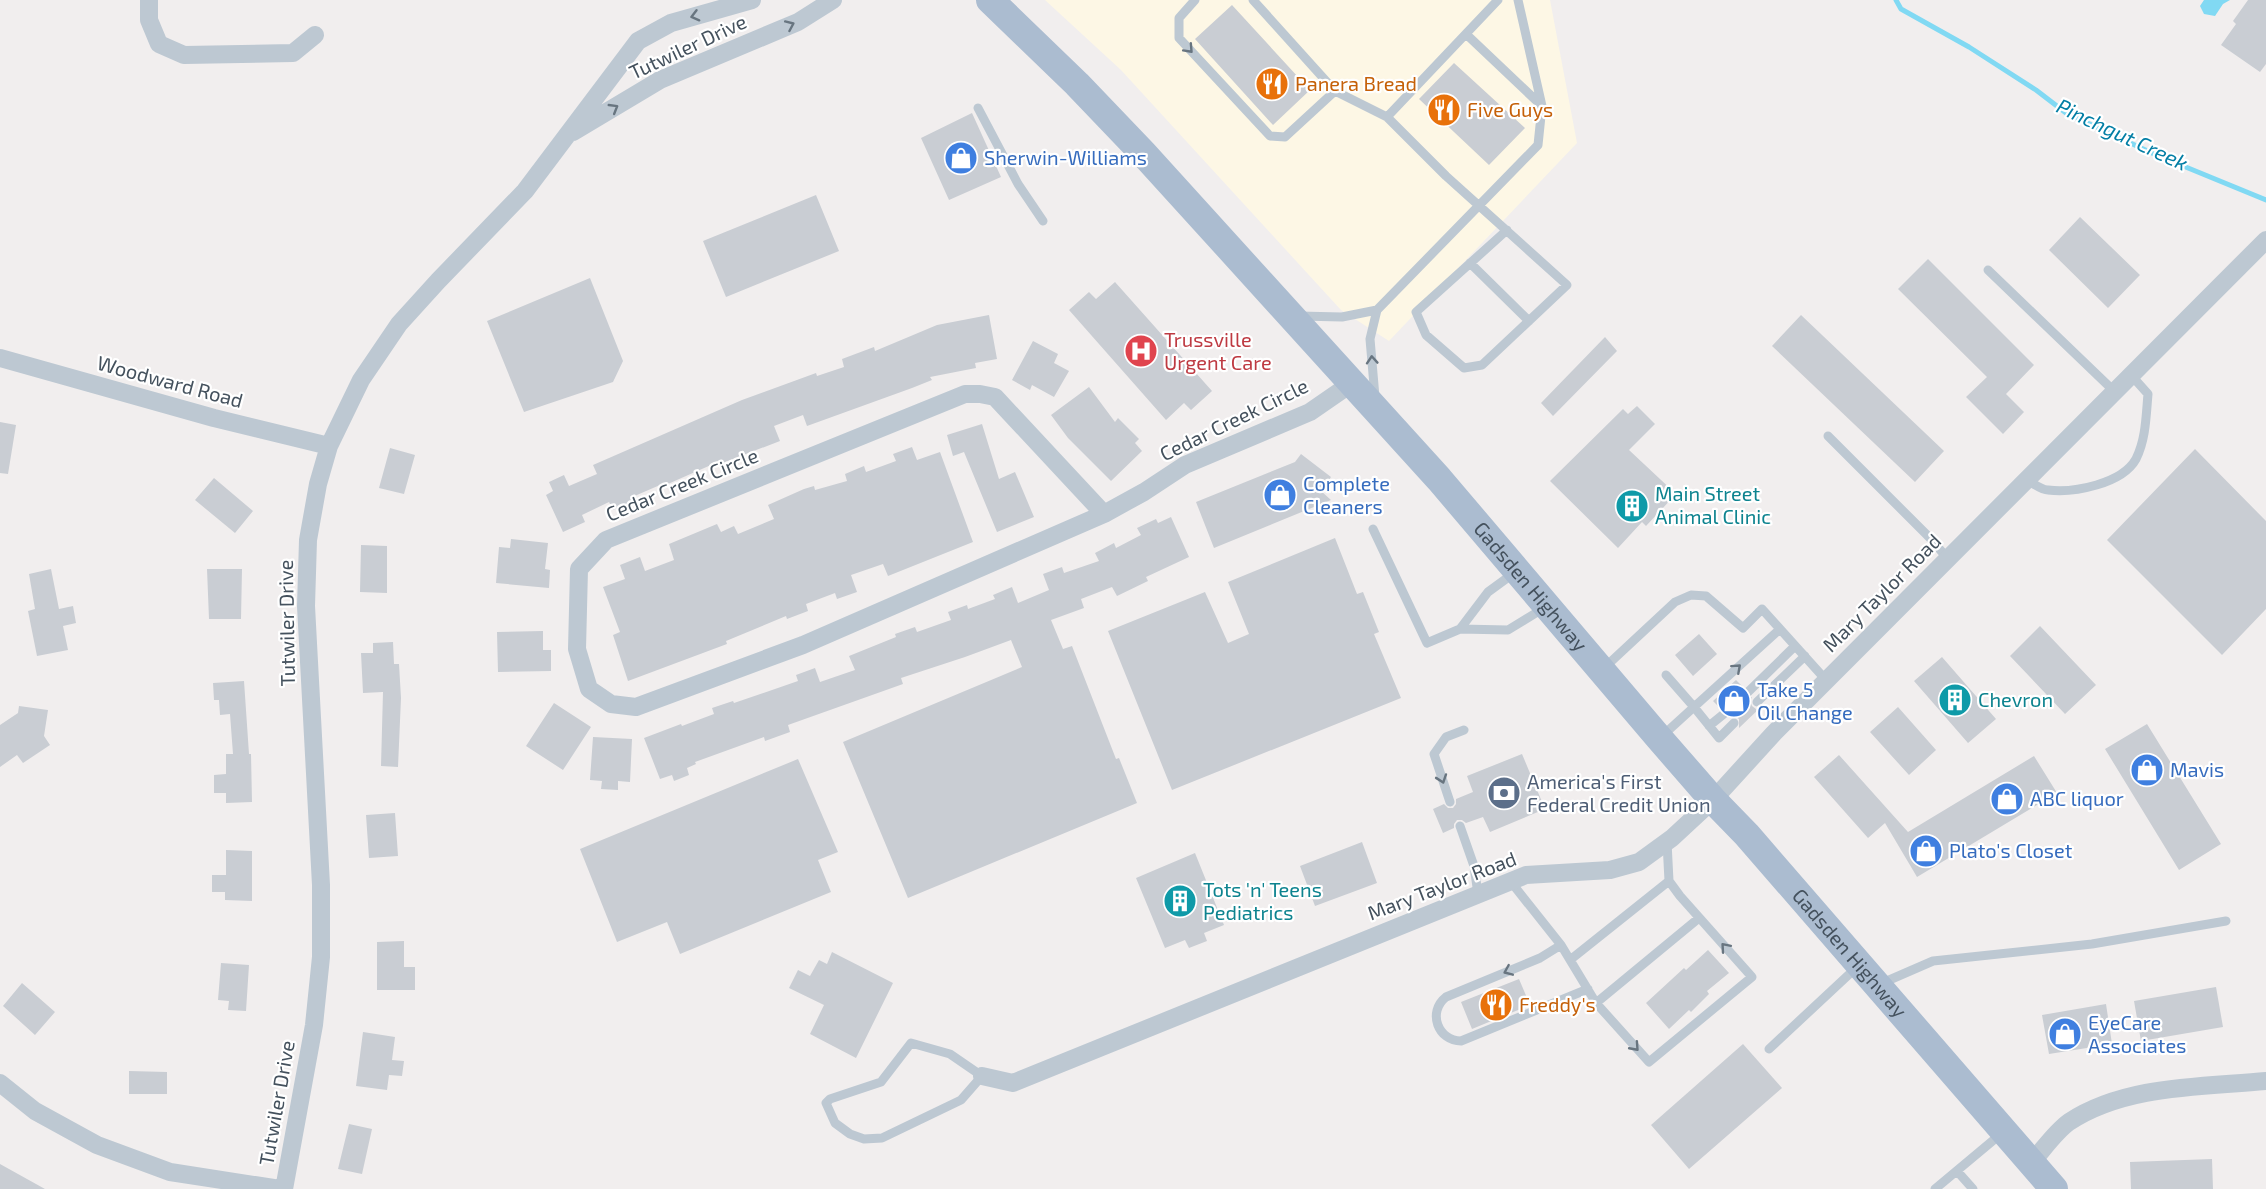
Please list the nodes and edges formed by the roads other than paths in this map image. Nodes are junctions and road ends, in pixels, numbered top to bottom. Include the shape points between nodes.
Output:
1 (149, 0) edge
2 (752, 0) edge
3 (833, 0) edge
4 (990, 0) edge
5 (1195, 0) edge
6 (1253, 0) edge
7 (1498, 0) edge
8 (1518, 0) edge
9 (1466, 34) junction
10 (315, 35) dead end
11 (1335, 91) junction
12 (1542, 106) junction
13 (978, 108) dead end
14 (1387, 117) junction
15 (564, 138) junction
16 (1478, 204) junction
17 (1043, 221) dead end
18 (1507, 230) junction
19 (2266, 240) edge
20 (1470, 263) junction
21 (1988, 270) dead end
22 (1377, 310) junction
23 (1291, 315) junction
24 (1528, 321) junction
25 (0, 358) edge
26 (2131, 375) junction
27 (1352, 383) junction
28 (2115, 392) junction
29 (1376, 410) junction
30 (1828, 436) dead end
31 (329, 446) junction
32 (2027, 480) junction
33 (1104, 514) junction
34 (1373, 529) dead end
35 (1948, 559) junction
36 (1517, 572) junction
37 (1546, 607) junction
38 (1461, 629) junction
39 (1780, 629) junction
40 (1795, 646) junction
41 (1805, 657) junction
42 (1601, 670) junction
43 (1666, 675) dead end
44 (1826, 680) junction
45 (1748, 692) dead end
46 (1757, 702) dead end
47 (1694, 707) junction
48 (1725, 713) dead end
49 (1734, 723) dead end
50 (1709, 726) junction
51 (1464, 730) dead end
52 (1659, 738) junction
53 (1713, 800) junction
54 (1450, 802) dead end
55 (1460, 826) dead end
56 (1666, 842) junction
57 (1669, 881) junction
58 (1511, 882) junction
59 (1478, 894) junction
60 (1700, 918) junction
61 (2226, 921) dead end
62 (1561, 945) junction
63 (1570, 960) junction
64 (1869, 975) junction
65 (1588, 989) junction
66 (1596, 1003) junction
67 (1769, 1049) dead end
68 (982, 1076) junction
69 (2266, 1081) edge
70 (0, 1083) edge
71 (2004, 1131) junction
72 (2031, 1162) junction
73 (1957, 1171) junction
74 (282, 1189) edge
75 (1935, 1189) edge
76 (1973, 1189) edge
77 (2054, 1189) edge

1 - 10 street via 149,20 159,44 184,55 293,53
2 -> 15 street, Tutwiler Drive via 671,23 638,41
15 -> 3 street, Tutwiler Drive via 660,80 798,22
4 - 23 main road, Gadsden Highway via 1143,153
5 -> 11 lane via 1179,18 1179,38 1270,136 1285,137
6 - 11 lane
7 - 9 lane
8 - 12 lane
9 - 12 lane
9 - 14 lane
11 - 14 lane
12 - 16 lane via 1538,145
13 - 17 lane via 1018,184
14 - 16 lane
15 - 31 street, Tutwiler Drive via 525,191 399,324 361,380
16 - 18 lane
16 - 22 lane
18 - 20 lane
18 - 24 lane via 1566,285
19 - 26 street, Mary Taylor Road
20 - 24 lane
20 - 24 lane via 1416,312 1426,335 1464,368 1482,365
21 - 28 lane
22 - 23 lane via 1342,317
29 -> 22 lane via 1370,339
23 - 27 main road, Gadsden Highway
25 - 31 street, Woodward Road
26 - 28 street, Mary Taylor Road
26 - 32 lane via 2148,394 2145,434 2136,459 2124,474 2103,484 2046,491
27 - 29 main road, Gadsden Highway
27 - 33 street, Cedar Creek Circle via 1310,412 1185,465
28 - 32 street, Mary Taylor Road
29 - 36 main road, Gadsden Highway
30 - 35 lane
31 - 74 street, Tutwiler Drive via 308,540 306,606 321,885 321,957 314,1025
32 - 35 street, Mary Taylor Road
33 - 33 street, Cedar Creek Circle via 802,645 636,707 611,704 589,688 577,649 579,569 606,540 965,394 994,398
34 - 38 lane via 1427,643
35 - 44 street, Mary Taylor Road
36 - 37 main road, Gadsden Highway
36 - 38 lane via 1488,592
37 - 38 lane via 1508,630
37 - 42 main road, Gadsden Highway
39 - 40 lane
39 - 42 lane via 1762,609 1743,628 1706,596 1691,595 1675,602
47 -> 39 lane
40 - 41 lane
40 - 45 lane
41 - 44 lane
41 - 46 lane
42 - 52 main road, Gadsden Highway
43 - 47 lane
44 - 53 street, Mary Taylor Road
47 - 50 lane
47 - 52 lane
48 - 50 lane
49 - 50 lane via 1719,738
51 -> 54 lane via 1446,737 1434,754
52 - 53 main road, Gadsden Highway
53 - 56 street, Mary Taylor Road
53 - 64 main road, Gadsden Highway
55 - 59 lane
56 - 57 lane
56 - 58 street, Mary Taylor Road via 1639,862 1610,870 1526,875
57 - 60 lane
57 - 63 lane
58 - 59 street, Mary Taylor Road
58 - 62 lane
59 - 68 street, Mary Taylor Road via 1013,1083
60 - 66 lane
66 -> 60 lane via 1649,1062 1752,978
61 - 64 lane via 2092,944 1933,962
62 - 63 lane
62 -> 65 lane via 1446,997 1436,1013 1442,1032 1461,1041
63 - 65 lane
64 - 67 lane
64 - 71 main road, Gadsden Highway
65 - 66 lane
68 - 68 lane via 950,1054 911,1043 881,1082 826,1103 835,1124 850,1134 864,1139 882,1138 961,1100
69 - 72 street via 2132,1095 2092,1109 2067,1124
70 - 74 street via 35,1111 97,1145 170,1172
71 - 72 main road, Gadsden Highway
71 - 73 lane
72 - 77 main road, Gadsden Highway
73 - 75 lane
73 - 76 lane

